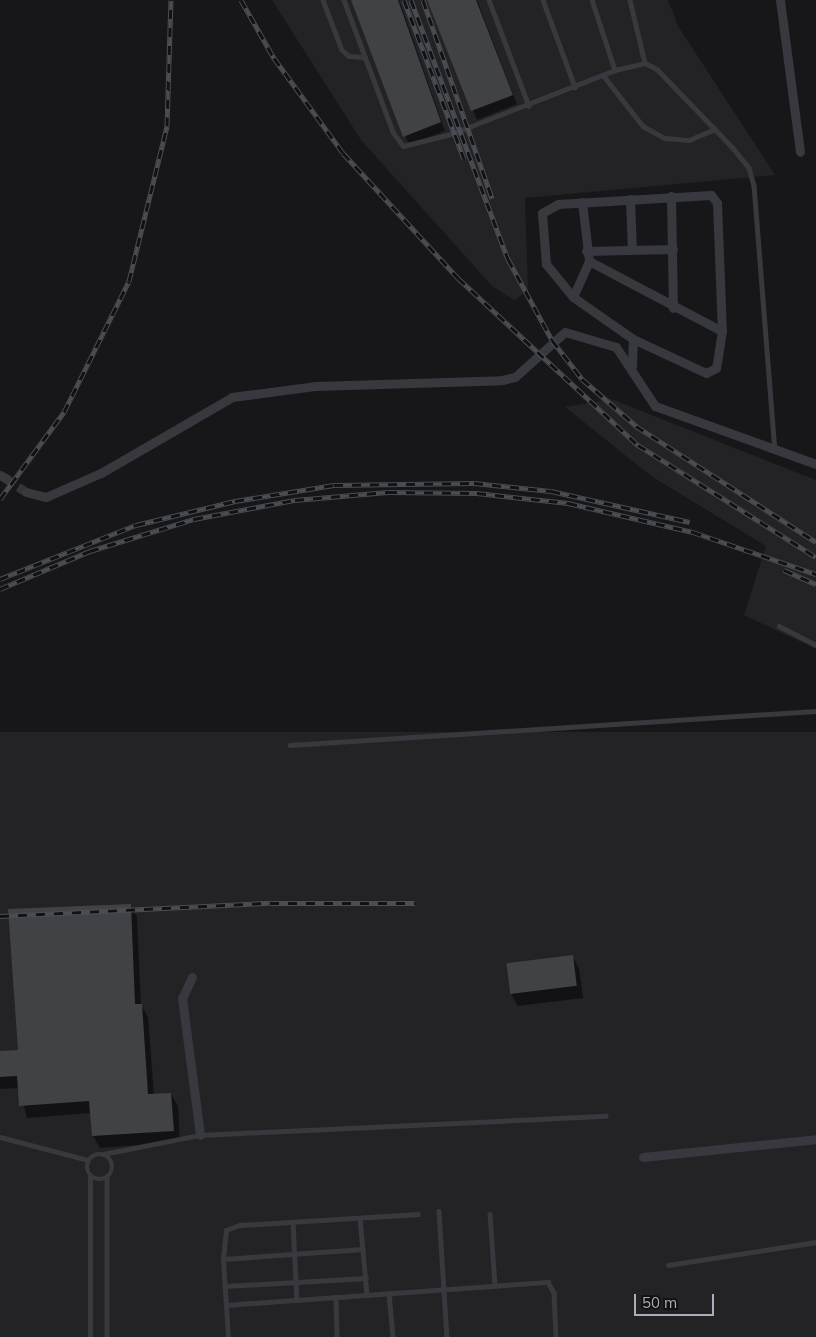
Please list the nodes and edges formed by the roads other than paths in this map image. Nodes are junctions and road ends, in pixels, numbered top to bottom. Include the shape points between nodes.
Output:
1 (323, 0) edge
2 (344, 0) edge
3 (489, 0) edge
4 (543, 0) edge
5 (592, 0) edge
6 (630, 0) edge
7 (780, 0) edge
8 (365, 57) junction
9 (646, 64) junction
10 (615, 70) junction
11 (603, 75) junction
12 (575, 87) junction
13 (529, 106) junction
14 (714, 129) junction
15 (800, 152) dead end
16 (671, 196) junction
17 (630, 198) junction
18 (582, 202) junction
19 (674, 249) junction
20 (632, 250) junction
21 (586, 251) junction
22 (589, 261) junction
23 (573, 297) junction
24 (673, 308) junction
25 (722, 331) junction
26 (633, 339) junction
27 (632, 366) junction
28 (775, 449) junction
29 (816, 464) edge
30 (26, 492) tunnel mouth
31 (780, 626) dead end
32 (816, 645) edge
33 (816, 711) edge
34 (290, 745) dead end
35 (192, 977) dead end
36 (606, 1116) dead end
37 (200, 1135) junction
38 (0, 1137) edge
39 (816, 1139) edge
40 (104, 1154) junction
41 (643, 1157) dead end
42 (88, 1160) junction
43 (90, 1176) junction
44 (107, 1178) junction
45 (439, 1211) dead end
46 (418, 1214) dead end
47 (490, 1214) dead end
48 (360, 1218) junction
49 (293, 1222) junction
50 (816, 1242) edge
51 (363, 1249) junction
52 (295, 1254) junction
53 (223, 1259) junction
54 (668, 1265) dead end
55 (366, 1278) junction
56 (296, 1281) junction
57 (495, 1285) junction
58 (225, 1286) junction
59 (444, 1288) junction
60 (389, 1293) junction
61 (368, 1295) junction
62 (336, 1297) junction
63 (297, 1300) junction
64 (226, 1305) junction
65 (90, 1337) edge
66 (108, 1337) edge
67 (228, 1337) edge
68 (337, 1337) edge
69 (392, 1337) edge
70 (447, 1337) edge
71 (556, 1337) edge

1 - 8 lane via 342,50 349,56
2 - 8 lane
3 - 13 lane
4 - 12 lane
5 - 10 lane
6 - 9 lane
7 - 15 street
8 - 13 lane via 393,132 403,146
9 - 10 lane
9 - 14 lane via 657,69
10 - 11 lane
11 - 12 lane
11 - 14 lane via 643,126 665,138 689,140
12 - 13 lane
14 - 28 lane via 749,168 754,184
16 - 17 street
16 - 19 street
16 - 25 street via 704,193 716,203
17 - 18 street
17 - 20 street
18 - 21 street
18 - 23 street via 550,206 540,220 546,264
19 - 20 street
19 - 24 street
20 - 21 street
21 - 22 street
22 - 23 street
22 - 24 street
23 - 26 street
24 - 25 street
25 - 26 street via 718,362 711,373
26 - 27 street
27 - 28 street via 642,393 655,406
27 - 30 street via 616,347 565,332 515,377 502,380 316,386 232,397 101,473 46,497
28 - 29 street
31 - 32 lane
33 - 34 lane
35 - 37 street via 182,998
36 - 37 lane
37 - 40 lane
38 - 42 lane
39 - 41 street
40 - 42 lane
40 - 44 lane via 113,1167
42 - 43 lane
43 - 44 lane
43 - 65 lane
44 - 66 lane
45 - 59 lane
46 - 48 lane
47 - 57 lane
48 - 49 lane
48 - 51 lane
49 - 52 lane
49 - 53 lane via 232,1226 223,1234
50 - 54 lane
51 - 52 lane
51 - 55 lane
52 - 53 lane
52 - 56 lane
53 - 58 lane
55 - 56 lane
55 - 61 lane
56 - 58 lane
56 - 63 lane
57 - 59 lane
57 - 71 lane via 540,1282 553,1286
58 - 64 lane
59 - 60 lane
59 - 70 lane
60 - 61 lane
60 - 69 lane
61 - 62 lane
62 - 63 lane
62 - 68 lane
63 - 64 lane
64 - 67 lane

